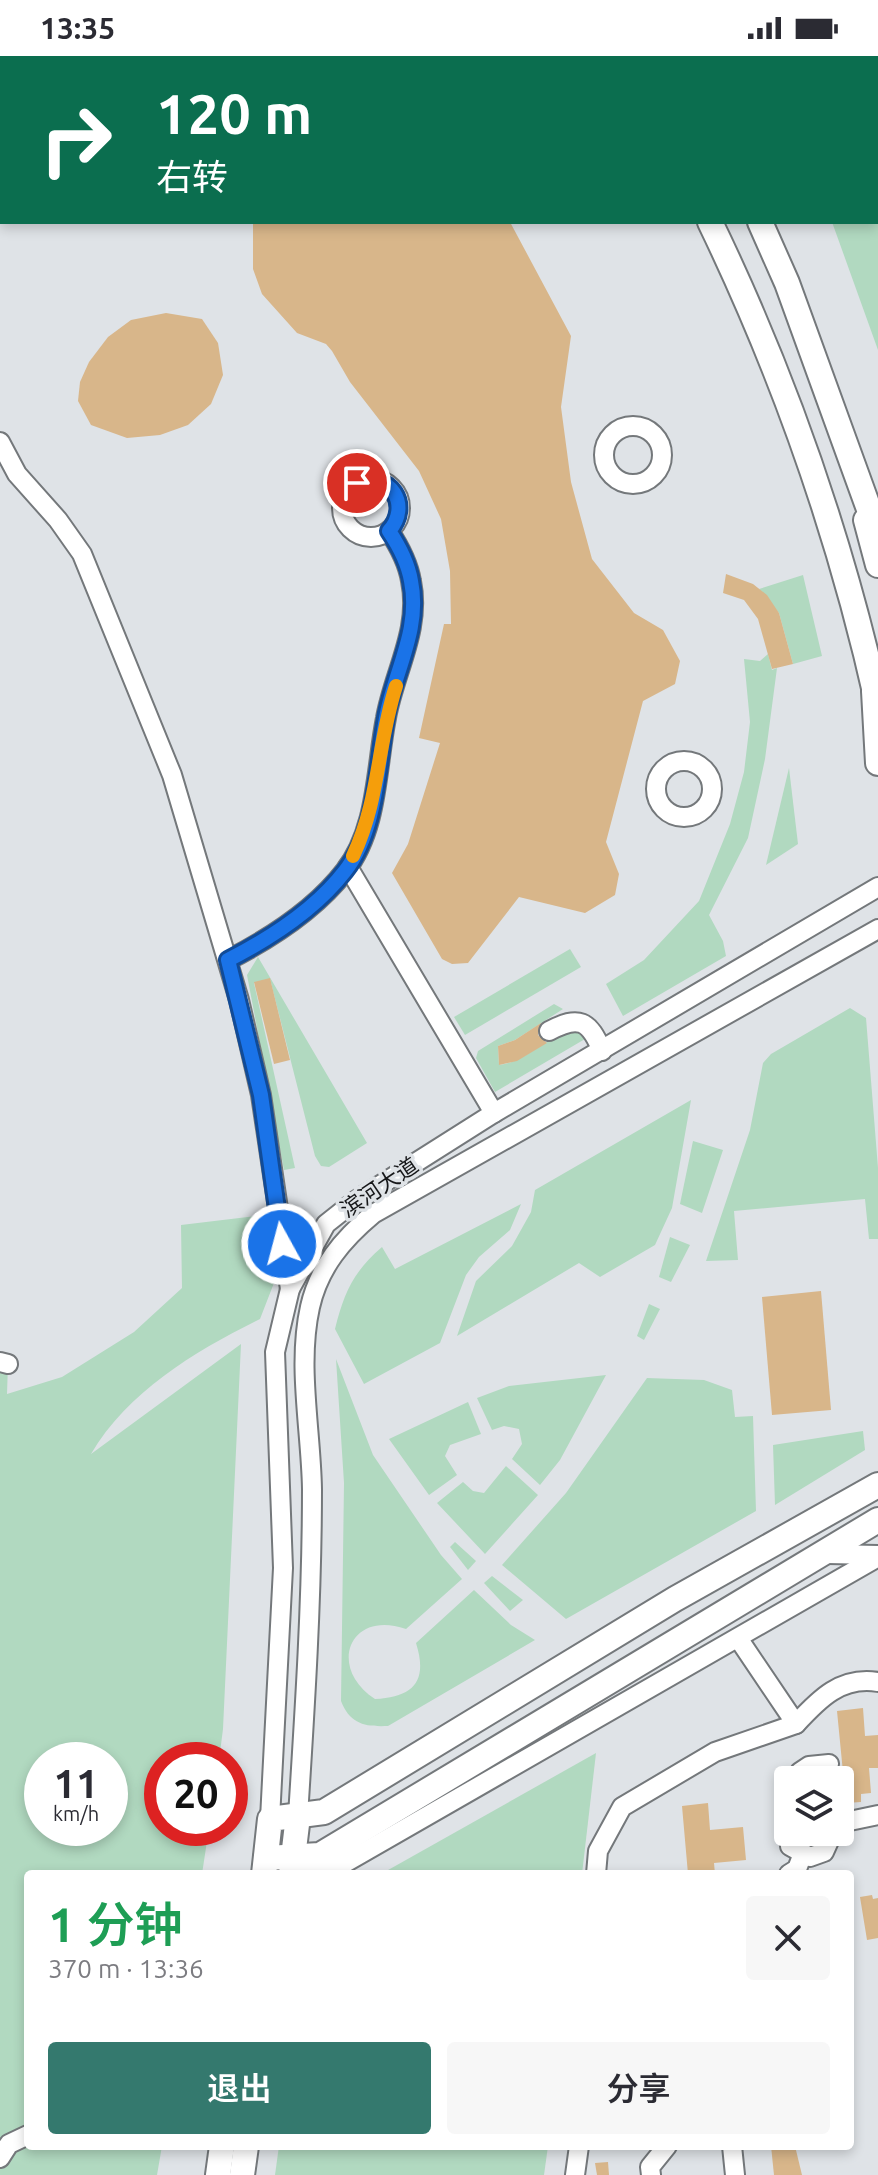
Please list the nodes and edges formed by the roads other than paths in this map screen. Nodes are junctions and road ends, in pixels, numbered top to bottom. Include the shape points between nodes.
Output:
1 (711, 224) edge
2 (761, 224) edge
3 (0, 442) edge
4 (851, 459) junction
5 (389, 531) dead end
6 (878, 534) edge
7 (878, 565) edge
8 (876, 695) edge
9 (878, 763) edge
10 (348, 867) junction
11 (878, 887) edge
12 (878, 929) edge
13 (228, 960) junction
14 (549, 1031) dead end
15 (602, 1051) junction
16 (494, 1113) junction
17 (290, 1289) junction
18 (878, 1485) edge
19 (878, 1520) edge
20 (827, 1554) junction
21 (878, 1556) edge
22 (738, 1638) junction
23 (878, 1682) edge
24 (796, 1724) junction
25 (829, 1764) dead end
26 (809, 1766) edge
27 (878, 1815) edge
28 (298, 1816) junction
29 (270, 1819) junction
30 (854, 1820) edge
31 (790, 1846) edge
32 (830, 1846) edge
33 (808, 1862) edge
34 (292, 1865) edge
35 (265, 1866) edge
36 (324, 1870) edge
37 (333, 1870) edge
38 (596, 1870) edge
39 (24, 2137) edge
40 (221, 2150) edge
41 (245, 2150) edge
42 (578, 2150) edge
43 (664, 2150) edge
44 (732, 2150) edge
45 (0, 2158) edge
46 (218, 2175) edge
47 (242, 2175) edge
48 (575, 2175) edge
49 (651, 2175) edge
50 (735, 2175) edge

1 - 8 main road via 747,298 817,485
2 - 4 main road
3 - 13 street via 17,474 82,554 102,597 172,775
4 - 6 main road
4 - 7 main road
5 - 10 street via 412,582 411,636 386,716 375,797
8 - 9 main road
10 - 13 street via 271,938
10 - 16 street
11 - 15 street, 滨河大道
12 - 28 street, 滨河大道 via 373,1214 344,1239 315,1294 305,1340 312,1576
13 - 17 street via 261,1095
14 - 15 street via 567,1021 582,1022 594,1032
15 - 16 street, 滨河大道
16 - 17 street, 滨河大道 via 326,1224
17 - 29 street, 滨河大道 via 275,1352 283,1568
18 - 28 main road via 675,1599 324,1812
19 - 20 main road
20 - 21 street
20 - 34 main road via 320,1855
21 - 22 street
22 - 24 street
22 - 37 street
23 - 24 street via 860,1679 824,1694
24 - 38 street via 715,1752 622,1807 598,1851
25 - 26 street
27 - 30 street
28 - 29 main road
28 - 34 main road, 滨河大道
29 - 35 main road, 滨河大道
31 - 33 street
32 - 33 street
34 - 35 main road
34 - 36 street
39 - 45 street via 9,2144
40 - 46 main road
41 - 47 main road
42 - 48 street
43 - 49 street via 650,2167
44 - 50 street

